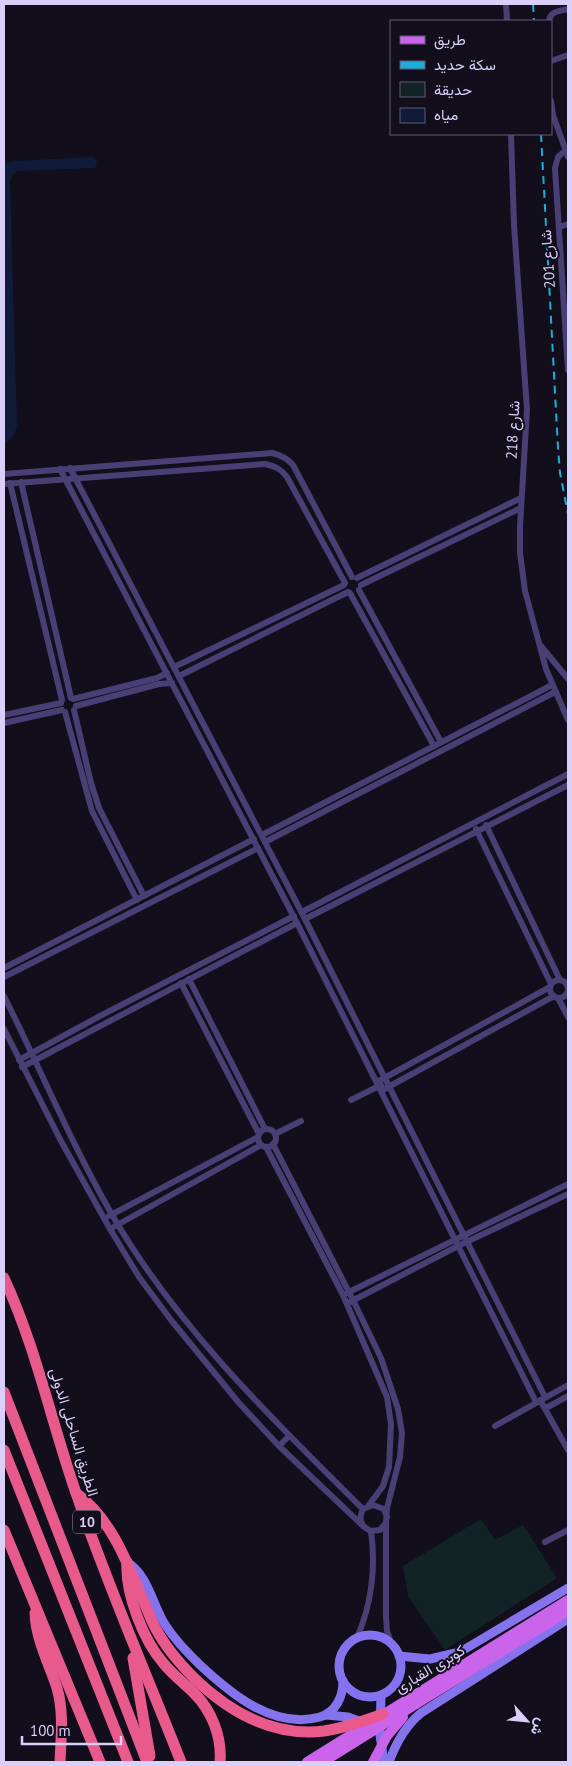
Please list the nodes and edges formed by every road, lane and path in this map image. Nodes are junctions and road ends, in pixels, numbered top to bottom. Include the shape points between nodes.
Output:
1 (506, 4) edge
2 (568, 8) edge
3 (507, 20) edge
4 (549, 20) edge
5 (568, 55) edge
6 (552, 61) edge
7 (552, 108) edge
8 (511, 135) edge
9 (567, 148) edge
10 (568, 157) edge
11 (568, 224) edge
12 (559, 227) junction
13 (565, 285) edge
14 (567, 321) edge
15 (568, 370) edge
16 (70, 468) junction
17 (60, 469) junction
18 (4, 474) edge
19 (76, 478) junction
20 (65, 479) junction
21 (21, 482) junction
22 (7, 484) edge
23 (522, 498) junction
24 (521, 508) junction
25 (354, 578) junction
26 (344, 584) junction
27 (360, 588) junction
28 (349, 593) junction
29 (162, 643) junction
30 (539, 643) junction
31 (152, 645) junction
32 (174, 667) junction
33 (166, 673) junction
34 (179, 676) junction
35 (568, 679) edge
36 (172, 683) junction
37 (553, 688) junction
38 (62, 701) junction
39 (73, 703) junction
40 (64, 711) junction
41 (4, 715) edge
42 (568, 720) edge
43 (4, 723) edge
44 (468, 732) junction
45 (441, 742) junction
46 (434, 746) junction
47 (386, 770) junction
48 (568, 774) edge
49 (390, 777) junction
50 (568, 785) edge
51 (482, 819) junction
52 (473, 824) junction
53 (487, 827) junction
54 (477, 832) junction
55 (262, 835) junction
56 (254, 840) junction
57 (265, 842) junction
58 (430, 846) junction
59 (258, 848) junction
60 (434, 854) junction
61 (144, 896) junction
62 (137, 900) junction
63 (304, 915) junction
64 (295, 919) junction
65 (4, 968) edge
66 (4, 977) edge
67 (189, 979) junction
68 (564, 979) edge
69 (181, 983) junction
70 (551, 985) junction
71 (568, 991) edge
72 (4, 996) edge
73 (556, 997) junction
74 (568, 1017) edge
75 (4, 1029) edge
76 (31, 1054) junction
77 (19, 1060) junction
78 (34, 1061) junction
79 (22, 1067) junction
80 (388, 1082) junction
81 (379, 1087) junction
82 (351, 1100) dead end
83 (301, 1121) dead end
84 (266, 1129) junction
85 (275, 1134) junction
86 (259, 1136) junction
87 (273, 1144) junction
88 (264, 1146) junction
89 (568, 1184) edge
90 (568, 1194) edge
91 (112, 1214) junction
92 (104, 1219) junction
93 (118, 1224) junction
94 (110, 1229) junction
95 (465, 1238) junction
96 (456, 1242) junction
97 (4, 1278) edge
98 (346, 1293) junction
99 (350, 1302) junction
100 (568, 1385) edge
101 (4, 1392) edge
102 (568, 1396) edge
103 (540, 1399) junction
104 (546, 1408) junction
105 (494, 1426) dead end
106 (289, 1436) junction
107 (279, 1446) junction
108 (4, 1450) edge
109 (568, 1450) edge
110 (76, 1493) junction
111 (366, 1507) junction
112 (387, 1520) junction
113 (363, 1526) junction
114 (4, 1530) edge
115 (568, 1530) edge
116 (371, 1531) junction
117 (546, 1542) dead end
118 (127, 1562) junction
119 (568, 1588) edge
120 (568, 1600) edge
121 (34, 1606) junction
122 (568, 1610) edge
123 (568, 1619) edge
124 (130, 1637) junction
125 (357, 1638) junction
126 (392, 1645) junction
127 (399, 1656) junction
128 (342, 1681) junction
129 (193, 1685) junction
130 (381, 1695) junction
131 (416, 1704) junction
132 (383, 1714) junction
133 (326, 1715) junction
134 (380, 1735) junction
135 (60, 1762) edge
136 (100, 1762) edge
137 (128, 1762) edge
138 (149, 1762) edge
139 (181, 1762) edge
140 (220, 1762) edge
141 (307, 1762) edge
142 (323, 1762) edge
143 (373, 1762) edge
144 (384, 1762) edge
145 (389, 1762) edge

1 - 3 street
2 - 4 street via 553,13
5 - 6 street
7 - 9 street
8 - 23 street, شارع 218 via 527,410
9 - 10 street
9 - 12 street, شارع 201 via 558,157 555,168
11 - 12 street
12 - 13 street, شارع 201
13 - 14 street, شارع 201
14 - 15 street, شارع 201
16 - 17 street
16 - 19 street
16 - 25 street via 278,454 293,465
17 - 18 street
17 - 20 street
19 - 20 street
19 - 26 street via 272,465 287,477
19 - 29 street
20 - 21 street
20 - 31 street
21 - 22 street
21 - 39 street
22 - 38 street
23 - 24 street, شارع 218
23 - 25 street
24 - 27 street
24 - 30 street, شارع 218 via 522,574
25 - 26 street
25 - 27 street
26 - 28 street
26 - 32 street
27 - 28 street
27 - 45 street
28 - 34 street
28 - 46 street
29 - 31 street
29 - 32 street
30 - 35 street
30 - 37 street, شارع 218
31 - 33 street
32 - 34 street
33 - 36 street
33 - 39 street
34 - 55 street
36 - 39 street
36 - 56 street
37 - 42 street, شارع 218
37 - 44 street
38 - 39 street via 66,697
38 - 40 street
38 - 41 street
39 - 40 street
39 - 61 street via 99,808
40 - 43 street
40 - 62 street via 92,811
44 - 45 street
44 - 49 street
45 - 46 street
46 - 47 street
47 - 49 street
47 - 55 street
48 - 51 street
49 - 57 street
50 - 53 street
51 - 52 street
51 - 53 street
52 - 54 street
52 - 58 street
53 - 54 street
53 - 68 street
54 - 60 street
54 - 70 street
55 - 57 street
56 - 59 street
56 - 61 street
57 - 63 street
58 - 60 street
58 - 63 street
59 - 64 street
59 - 66 street
60 - 63 street
61 - 62 street
62 - 65 street
63 - 80 street
64 - 67 street
64 - 76 street
64 - 81 street
67 - 69 street
67 - 84 street
68 - 70 street via 555,980
68 - 71 street
69 - 78 street
69 - 86 street
70 - 73 street via 550,992
70 - 80 street
71 - 73 street via 563,997
72 - 76 street
73 - 74 street
73 - 80 street
75 - 77 street
76 - 77 street
76 - 78 street
77 - 79 street
78 - 79 street
78 - 91 street
79 - 92 street
80 - 81 street
80 - 95 street
81 - 82 street
81 - 96 street
83 - 85 street
84 - 85 street
84 - 86 street
85 - 87 street
86 - 88 street
86 - 91 street
87 - 88 street
87 - 98 street
88 - 93 street
88 - 98 street
89 - 95 street
90 - 95 street
91 - 92 street
91 - 93 street
92 - 94 street
93 - 94 street
93 - 106 street via 181,1313
94 - 107 street via 139,1277 171,1320
95 - 96 street
95 - 103 street
96 - 98 street
96 - 99 street
96 - 103 street
97 - 110 highway, الطريق الساحلى الدولى / 10 via 34,1353
98 - 99 street
99 - 111 street via 384,1388 390,1415 390,1467 383,1486
99 - 112 street via 381,1358 401,1425 399,1465
100 - 103 street
101 - 138 highway, 10
102 - 104 street
103 - 104 street
103 - 105 street
104 - 109 street
106 - 107 street
106 - 111 street
107 - 113 street
108 - 137 highway
110 - 118 highway via 101,1517
110 - 124 highway, الطريق الساحلى الدولى / 10
111 - 112 street via 381,1506
111 - 113 street via 360,1516
112 - 116 street via 380,1530
112 - 126 street via 386,1616
113 - 116 street
114 - 121 highway
115 - 117 street
116 - 125 street via 372,1585
118 - 129 highway via 155,1629
118 - 133 street via 140,1574 175,1639 235,1696 263,1711 288,1718 303,1720
119 - 127 street via 460,1652 430,1659
120 - 132 main road, كوبرى القبارى, bridge
121 - 135 highway via 37,1634 60,1703
121 - 136 highway
122 - 131 main road, كوبرى القبارى
123 - 145 street via 414,1718 403,1732
124 - 138 highway
124 - 139 highway, الطريق الساحلى الدولى / 10
125 - 126 street via 376,1636
125 - 128 street via 340,1656
126 - 127 street
127 - 130 street via 398,1679
128 - 130 street via 356,1694 368,1697
128 - 133 street via 338,1703
129 - 132 highway, bridge via 258,1723 279,1729 323,1731
129 - 140 highway via 213,1721 220,1746
130 - 134 street
131 - 142 main road, كوبرى القبارى, bridge
131 - 143 main road, bridge via 396,1725
132 - 141 main road, كوبرى القبارى, bridge
133 - 134 street via 355,1719
134 - 144 street

